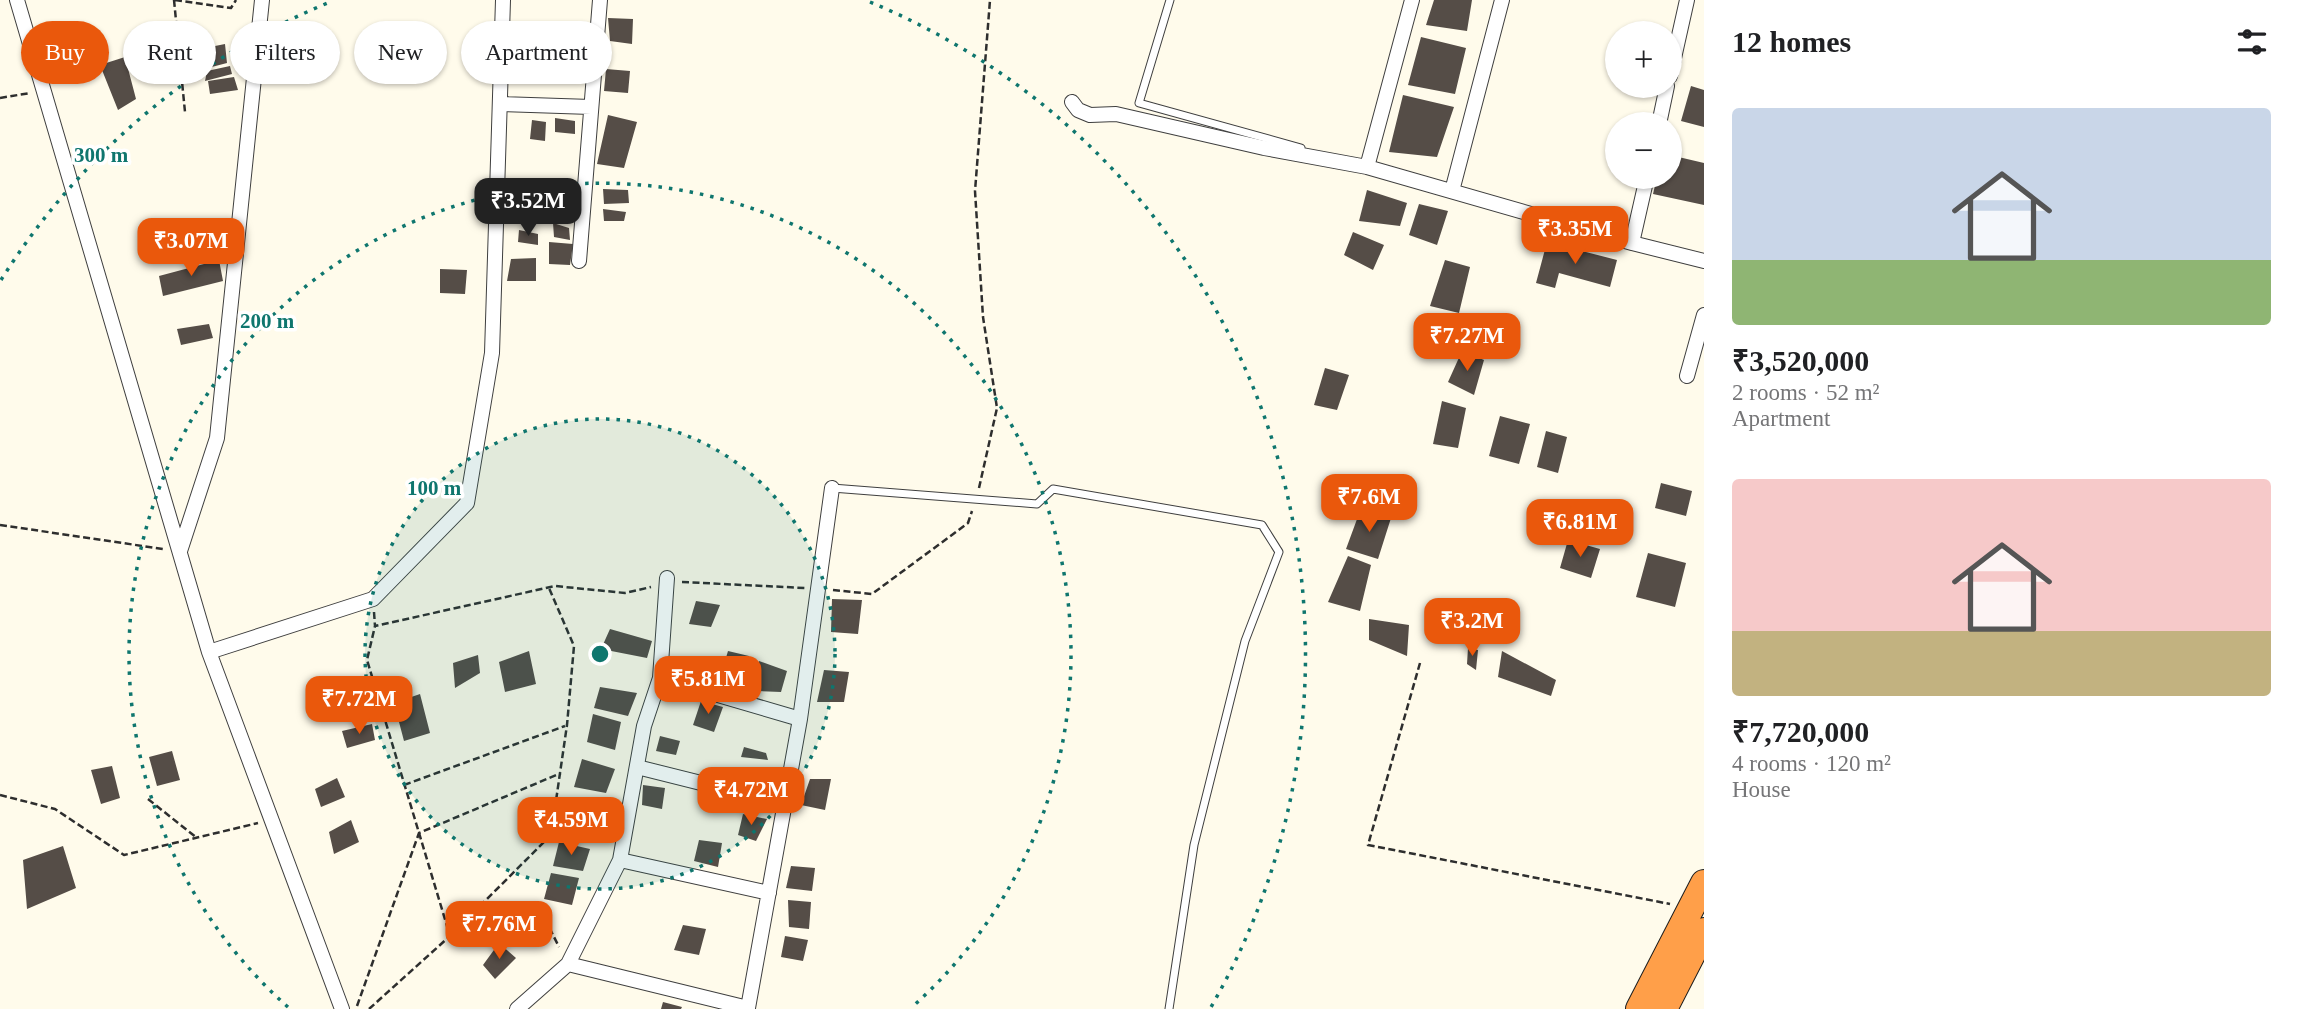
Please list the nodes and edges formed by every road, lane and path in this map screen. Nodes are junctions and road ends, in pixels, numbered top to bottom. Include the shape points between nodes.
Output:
1 (17, 0) edge
2 (174, 0) edge
3 (236, 0) edge
4 (262, 0) edge
5 (503, 0) edge
6 (600, 0) edge
7 (990, 0) edge
8 (1170, 0) edge
9 (1412, 0) edge
10 (1502, 0) edge
11 (1687, 0) edge
12 (1682, 22) edge
13 (44, 91) junction
14 (0, 97) edge
15 (1072, 102) dead end
16 (500, 104) junction
17 (591, 107) junction
18 (185, 111) dead end
19 (1367, 167) junction
20 (1644, 189) edge
21 (1452, 191) junction
22 (1632, 243) junction
23 (579, 261) dead end
24 (1704, 261) edge
25 (1704, 315) edge
26 (1687, 376) dead end
27 (832, 488) joint
28 (976, 499) junction
29 (0, 525) edge
30 (180, 551) junction
31 (668, 581) junction
32 (549, 588) junction
33 (818, 589) junction
34 (373, 599) junction
35 (375, 626) junction
36 (209, 652) junction
37 (1420, 663) dead end
38 (660, 678) junction
39 (800, 719) junction
40 (567, 725) junction
41 (637, 768) junction
42 (561, 773) junction
43 (404, 785) junction
44 (0, 795) edge
45 (148, 799) dead end
46 (785, 804) junction
47 (272, 820) junction
48 (419, 833) junction
49 (197, 838) junction
50 (620, 860) junction
51 (1704, 883) edge
52 (769, 893) junction
53 (1697, 919) edge
54 (450, 936) junction
55 (568, 964) junction
56 (342, 1009) edge
57 (356, 1009) edge
58 (369, 1009) edge
59 (517, 1009) edge
60 (1169, 1009) edge
61 (1639, 1009) edge
62 (1664, 1009) edge

1 - 13 street
2 - 3 path via 231,8
2 - 18 path
4 - 30 street via 217,438
5 - 16 street
6 - 17 street
7 - 28 path via 975,191 983,317 997,408
8 - 19 lane via 1139,103
9 - 19 street
10 - 21 street
11 - 12 street
13 - 14 path
13 - 30 street
15 - 19 street via 1090,115 1116,114
16 - 17 street
16 - 34 street via 492,353 467,503
17 - 23 street
19 - 21 street
20 - 22 street
21 - 22 street
22 - 24 street
25 - 26 street
27 - 28 lane
27 - 33 street
28 - 33 path via 968,523 872,594
28 - 60 lane via 1037,504 1053,489 1262,525 1279,552 1245,641 1194,845
29 - 30 path
30 - 36 street
31 - 32 path via 625,593
31 - 33 path
31 - 38 street
32 - 35 path
32 - 40 path via 574,646
33 - 39 street
34 - 35 path
34 - 36 street
35 - 43 path via 367,660
36 - 47 street
37 - 53 path via 1368,845
38 - 39 street
38 - 41 street via 644,726
39 - 46 street
40 - 42 path
40 - 43 path
41 - 46 street
41 - 50 street
42 - 48 path
42 - 54 path via 551,835
43 - 48 path
44 - 49 path via 55,809 124,855
45 - 49 path
46 - 52 street
47 - 49 path
47 - 56 street
48 - 54 path
48 - 57 path
50 - 52 street
50 - 55 street
51 - 53 highway
52 - 55 street via 748,1008
53 - 61 highway
53 - 62 highway
54 - 55 path via 546,921
54 - 58 path
55 - 59 street

